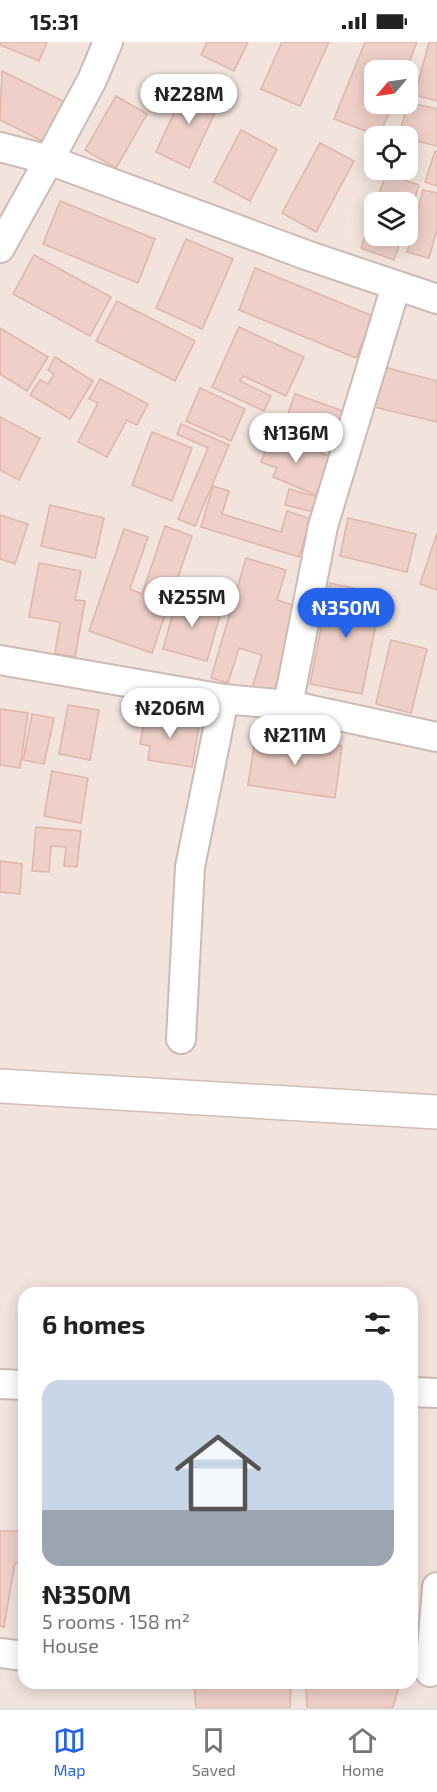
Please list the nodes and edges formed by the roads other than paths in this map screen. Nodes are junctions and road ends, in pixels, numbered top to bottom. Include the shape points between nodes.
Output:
1 (108, 42) edge
2 (0, 147) edge
3 (49, 160) junction
4 (0, 248) edge
5 (396, 285) junction
6 (437, 299) edge
7 (0, 660) edge
8 (224, 699) junction
9 (288, 705) junction
10 (437, 737) edge
11 (181, 1039) dead end
12 (0, 1086) edge
13 (437, 1112) edge
14 (0, 1384) edge
15 (18, 1385) edge
16 (418, 1392) edge
17 (437, 1393) edge
18 (437, 1587) edge
19 (0, 1653) edge
20 (18, 1655) edge
21 (430, 1672) dead end

1 - 3 street
2 - 3 street
3 - 4 street
3 - 5 street
5 - 6 street
5 - 9 street via 323,526
7 - 8 street
8 - 9 street
8 - 11 street via 190,867
9 - 10 street
12 - 13 main road
14 - 15 street
16 - 17 street
18 - 21 street
19 - 20 street

